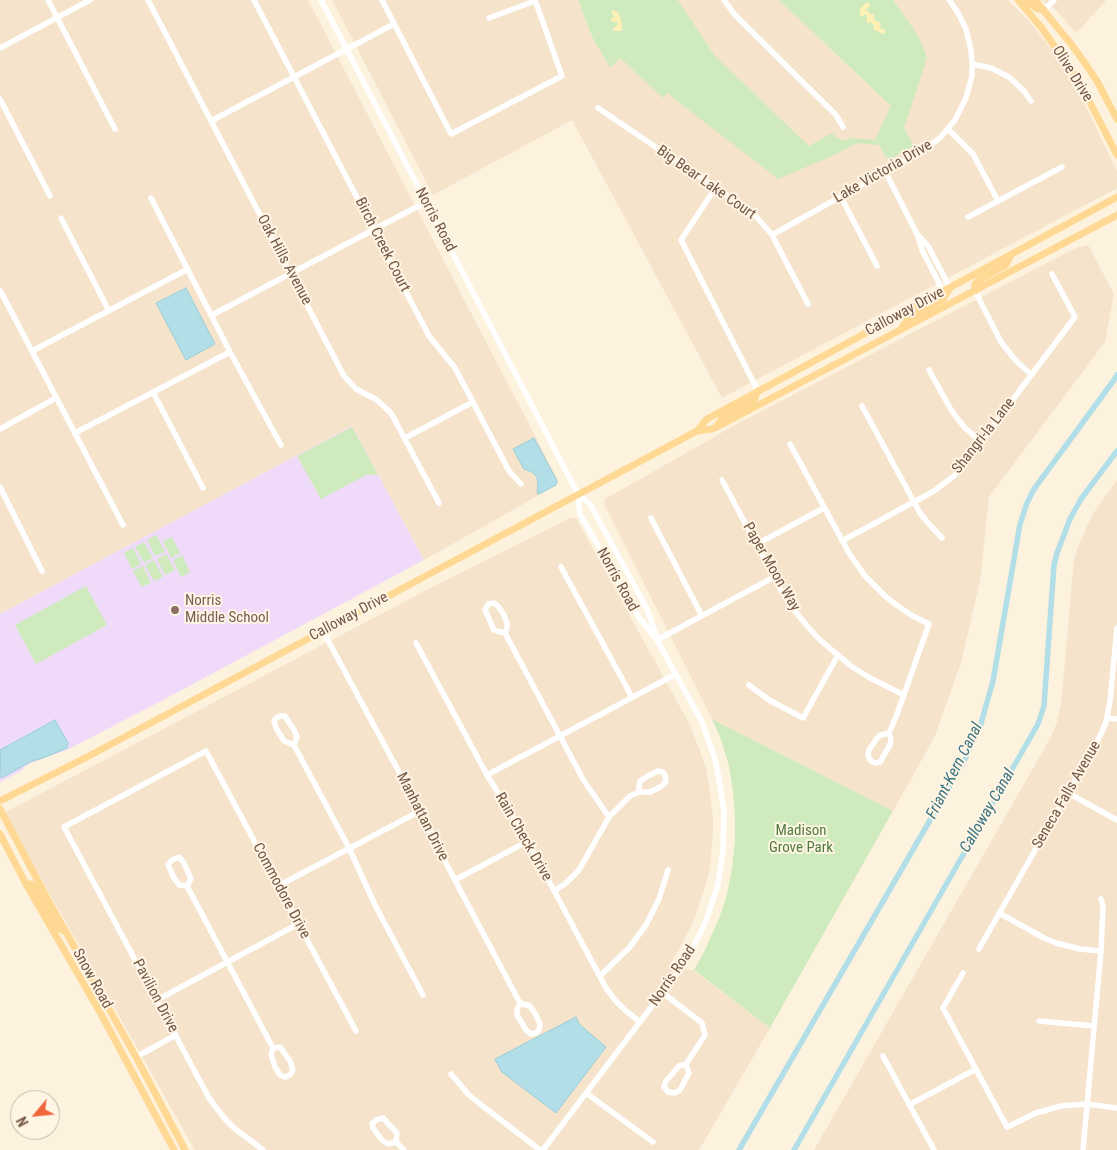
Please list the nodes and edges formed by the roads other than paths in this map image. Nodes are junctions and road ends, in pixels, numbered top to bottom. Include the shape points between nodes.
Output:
1 (48, 0) edge
2 (90, 0) edge
3 (148, 0) edge
4 (254, 0) edge
5 (320, 0) edge
6 (382, 0) edge
7 (535, 0) edge
8 (724, 0) edge
9 (949, 0) edge
10 (1018, 0) edge
11 (1025, 0) edge
12 (1035, 0) edge
13 (1054, 0) edge
14 (1044, 10) junction
15 (57, 18) junction
16 (488, 18) dead end
17 (394, 24) junction
18 (0, 48) edge
19 (346, 49) junction
20 (972, 64) junction
21 (294, 76) junction
22 (0, 99) edge
23 (1031, 101) dead end
24 (598, 108) dead end
25 (1117, 119) edge
26 (211, 121) junction
27 (843, 127) dead end
28 (115, 129) dead end
29 (948, 130) junction
30 (1117, 155) edge
31 (1062, 167) dead end
32 (885, 170) junction
33 (716, 187) junction
34 (50, 196) dead end
35 (841, 197) junction
36 (1117, 197) edge
37 (151, 198) dead end
38 (998, 201) junction
39 (426, 202) junction
40 (1117, 216) edge
41 (968, 217) dead end
42 (61, 218) dead end
43 (374, 229) junction
44 (772, 235) junction
45 (1011, 254) junction
46 (877, 266) dead end
47 (188, 269) junction
48 (291, 274) junction
49 (1052, 274) dead end
50 (947, 289) junction
51 (0, 290) edge
52 (975, 291) junction
53 (808, 304) dead end
54 (109, 311) junction
55 (212, 315) junction
56 (900, 330) junction
57 (32, 351) junction
58 (230, 352) junction
59 (929, 370) dead end
60 (1032, 375) junction
61 (758, 391) junction
62 (153, 392) junction
63 (56, 398) junction
64 (473, 402) junction
65 (862, 406) dead end
66 (717, 427) junction
67 (0, 429) edge
68 (698, 431) junction
69 (75, 433) junction
70 (405, 438) junction
71 (981, 442) junction
72 (790, 444) dead end
73 (281, 445) dead end
74 (722, 480) dead end
75 (521, 484) dead end
76 (0, 487) edge
77 (203, 488) dead end
78 (578, 494) junction
79 (914, 502) junction
80 (439, 503) dead end
81 (824, 508) junction
82 (651, 518) dead end
83 (123, 526) dead end
84 (942, 538) dead end
85 (842, 541) junction
86 (757, 544) junction
87 (561, 568) dead end
88 (42, 571) dead end
89 (774, 577) junction
90 (702, 616) junction
91 (1117, 628) edge
92 (323, 631) junction
93 (505, 633) junction
94 (657, 640) junction
95 (416, 644) dead end
96 (838, 655) junction
97 (676, 674) junction
98 (749, 684) dead end
99 (904, 695) junction
100 (632, 697) junction
101 (1109, 708) junction
102 (1117, 710) edge
103 (1107, 718) junction
104 (1117, 719) edge
105 (888, 733) junction
106 (560, 736) junction
107 (294, 746) junction
108 (487, 775) junction
109 (639, 792) junction
110 (1068, 793) junction
111 (0, 801) edge
112 (0, 809) edge
113 (420, 811) junction
114 (609, 817) junction
115 (1117, 820) edge
116 (64, 827) joint
117 (0, 834) edge
118 (528, 841) junction
119 (349, 848) junction
120 (668, 870) dead end
121 (455, 880) junction
122 (26, 884) junction
123 (187, 886) junction
124 (278, 886) junction
125 (554, 891) junction
126 (1101, 899) dead end
127 (999, 913) junction
128 (298, 924) junction
129 (66, 932) junction
130 (979, 949) dead end
131 (1101, 951) junction
132 (228, 962) junction
133 (963, 973) dead end
134 (600, 976) junction
135 (663, 993) junction
136 (423, 995) dead end
137 (157, 1000) junction
138 (520, 1003) junction
139 (101, 1014) junction
140 (1039, 1021) dead end
141 (640, 1022) junction
142 (1094, 1026) junction
143 (356, 1031) dead end
144 (176, 1035) junction
145 (273, 1048) junction
146 (883, 1056) dead end
147 (136, 1057) junction
148 (686, 1064) junction
149 (976, 1069) junction
150 (451, 1074) dead end
151 (586, 1093) junction
152 (1087, 1104) junction
153 (910, 1105) junction
154 (1117, 1108) edge
155 (163, 1109) junction
156 (155, 1114) junction
157 (396, 1142) junction
158 (653, 1142) dead end
159 (174, 1150) edge
160 (185, 1150) edge
161 (263, 1150) edge
162 (404, 1150) edge
163 (541, 1150) edge
164 (934, 1150) edge
165 (1083, 1150) edge

1 - 15 street
2 - 15 street
3 - 26 street, Oak Hills Avenue
4 - 21 street, Birch Creek Court
5 - 19 street, Norris Road
6 - 17 street
7 - 16 street
7 - 17 street via 562,76 452,134
8 - 27 street via 735,16 836,115
9 - 20 street, Lake Victoria Drive via 966,29
10 - 30 main road, Olive Drive via 1069,67
11 - 14 main road
12 - 14 main road, Olive Drive
13 - 14 street
14 - 25 main road, Olive Drive via 1072,44
15 - 18 street
15 - 28 street
17 - 19 street
19 - 21 street
19 - 39 street, Norris Road
20 - 23 street via 992,68 1009,77
20 - 29 street, Lake Victoria Drive via 966,98
21 - 26 street
21 - 43 street, Birch Creek Court
22 - 34 street
24 - 33 street, Big Bear Lake Court
26 - 48 street, Oak Hills Avenue
29 - 32 street, Lake Victoria Drive via 930,145
29 - 38 street via 973,154
31 - 38 street
32 - 35 street, Lake Victoria Drive
32 - 50 street via 918,236 928,246
33 - 44 street, Big Bear Lake Court via 754,214
33 - 61 street via 681,240
35 - 44 street, Lake Victoria Drive
35 - 46 street
36 - 45 main road, Calloway Drive
37 - 47 street
38 - 41 street
39 - 43 street
39 - 78 street, Norris Road
40 - 52 main road, Calloway Drive
42 - 54 street
43 - 48 street
43 - 64 street, Birch Creek Court via 429,336 455,368
44 - 53 street, Big Bear Lake Court
45 - 50 main road, Calloway Drive
45 - 52 main road via 1006,265 975,284
47 - 54 street
47 - 55 street
48 - 55 street
48 - 70 street, Oak Hills Avenue via 344,376 356,389 384,406
49 - 60 street, Shangri-la Lane via 1075,317
50 - 56 main road via 943,299 908,319
50 - 61 main road, Calloway Drive
51 - 57 street
52 - 56 main road, Calloway Drive
52 - 60 street via 1001,342
54 - 57 street
55 - 58 street
56 - 66 main road, Calloway Drive
57 - 63 street
58 - 62 street
58 - 73 street
59 - 71 street via 957,418
60 - 71 street, Shangri-la Lane
61 - 66 main road via 754,400 723,417
61 - 68 main road, Calloway Drive via 707,419
62 - 69 street
62 - 77 street
63 - 67 street
63 - 69 street
64 - 70 street
64 - 75 street, Birch Creek Court via 509,471
65 - 79 street
66 - 68 main road, Calloway Drive
68 - 78 main road, Calloway Drive
69 - 83 street
70 - 80 street, Oak Hills Avenue
71 - 79 street, Shangri-la Lane via 954,476 934,492
72 - 81 street
74 - 86 street, Paper Moon Way
76 - 88 street
78 - 92 main road, Calloway Drive
78 - 94 street via 590,504 647,609
78 - 94 street, Norris Road via 580,514 638,616
79 - 84 street
79 - 85 street, Shangri-la Lane
81 - 85 street
81 - 86 street
82 - 90 street
85 - 99 street via 855,564 873,585 898,606 929,624
86 - 89 street, Paper Moon Way
87 - 100 street
89 - 90 street
89 - 96 street, Paper Moon Way via 794,610
90 - 94 street
91 - 101 street, Seneca Falls Avenue
92 - 111 main road, Calloway Drive
92 - 113 street, Manhattan Drive
93 - 93 street via 494,630 485,610 488,604 494,603 504,615 507,623
93 - 106 street
94 - 97 street, Norris Road
95 - 108 street, Rain Check Drive
96 - 98 street via 803,718 769,700
96 - 99 street, Paper Moon Way via 870,678
97 - 100 street
97 - 135 street, Norris Road via 702,722 714,756 722,794 724,834 718,884 707,918 688,957
99 - 105 street
100 - 106 street
101 - 102 street
101 - 103 street, Seneca Falls Avenue
103 - 104 street
103 - 110 street, Seneca Falls Avenue via 1096,745
105 - 105 street via 890,745 880,762 876,763 868,756 870,750 881,735
106 - 108 street
106 - 114 street via 584,781
107 - 107 street via 284,741 276,728 276,718 284,716 288,720 297,737
107 - 119 street
108 - 118 street, Rain Check Drive
109 - 109 street via 640,782 663,772 666,782 650,792
109 - 114 street via 630,796
110 - 115 street
110 - 127 street, Seneca Falls Avenue
112 - 129 main road, Snow Road
113 - 119 street
113 - 121 street, Manhattan Drive
114 - 125 street via 579,870
116 - 124 street, Commodore Drive via 206,751
116 - 137 street, Pavilion Drive
117 - 122 main road, Snow Road
118 - 121 street
118 - 125 street, Rain Check Drive
119 - 124 street
119 - 136 street
120 - 134 street via 660,899 646,924 629,948
121 - 138 street, Manhattan Drive
122 - 129 main road via 36,888 58,928
122 - 139 main road, Snow Road
123 - 123 street via 192,880 179,857 168,866 179,885
123 - 132 street
124 - 128 street, Commodore Drive
125 - 134 street, Rain Check Drive
126 - 131 street
127 - 130 street, Seneca Falls Avenue
127 - 131 street via 1056,943
128 - 132 street
128 - 143 street, Commodore Drive
129 - 147 main road, Snow Road
131 - 142 street
132 - 137 street
132 - 145 street
133 - 149 street via 943,1008
134 - 141 street, Rain Check Drive via 615,1000
135 - 141 street, Norris Road
135 - 148 street via 702,1023 705,1035
137 - 144 street, Pavilion Drive
138 - 138 street, Manhattan Drive via 517,1015 526,1030 536,1033 540,1024 536,1016 530,1006
139 - 147 main road via 126,1054
139 - 156 main road, Snow Road
140 - 142 street
141 - 151 street, Norris Road
142 - 152 street
144 - 147 street
144 - 161 street, Pavilion Drive via 216,1109
145 - 145 street via 270,1055 280,1075 290,1075 293,1070 290,1061 280,1047
146 - 153 street
147 - 155 main road, Snow Road
148 - 148 street via 689,1073 680,1090 668,1092 664,1087 666,1081 679,1066
149 - 152 street via 1007,1127 1048,1108
149 - 153 street
150 - 163 street via 468,1094
151 - 158 street
151 - 163 street, Norris Road
152 - 154 street
152 - 165 street
153 - 164 street
155 - 156 main road
155 - 160 main road, Snow Road
156 - 159 main road, Snow Road
157 - 157 street via 398,1134 383,1118 372,1124 382,1140 388,1144
157 - 162 street

